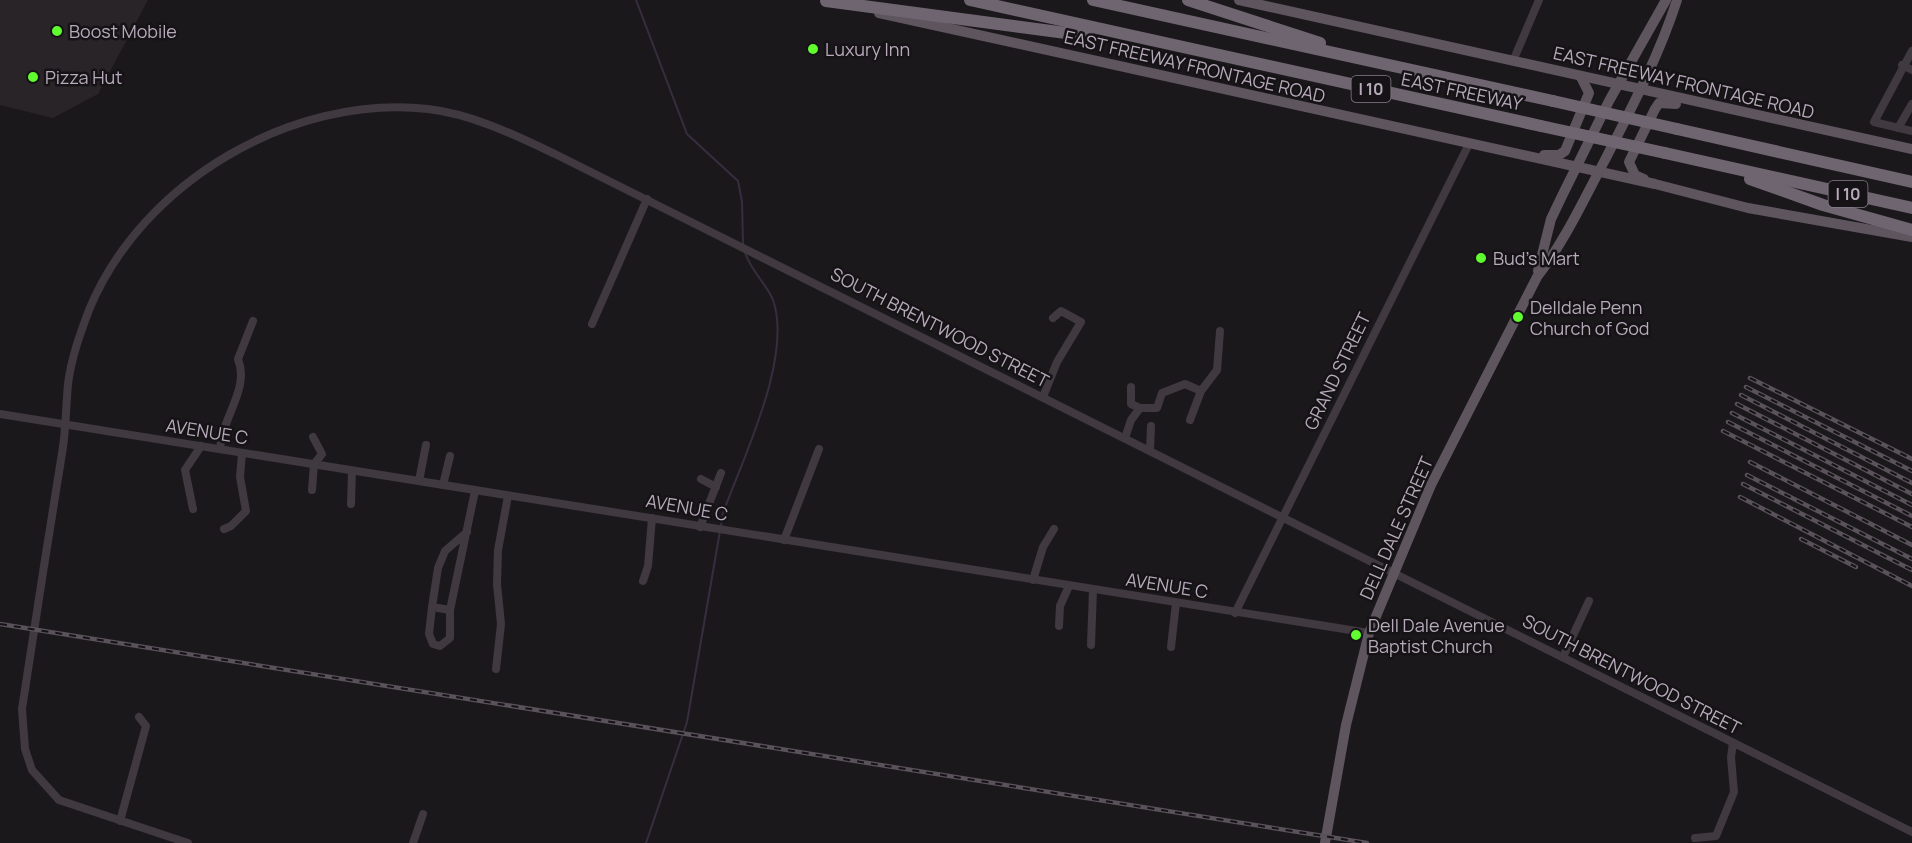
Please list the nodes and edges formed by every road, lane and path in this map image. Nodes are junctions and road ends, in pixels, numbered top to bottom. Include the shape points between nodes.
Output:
1 (970, 0) edge
2 (1093, 0) edge
3 (1188, 0) edge
4 (1239, 0) edge
5 (1539, 0) edge
6 (1666, 0) edge
7 (1677, 0) edge
8 (823, 1) edge
9 (1110, 33) junction
10 (1912, 51) edge
11 (1513, 61) junction
12 (1902, 65) junction
13 (1401, 68) junction
14 (1912, 70) edge
15 (1581, 77) junction
16 (1618, 84) junction
17 (1641, 89) junction
18 (1912, 104) edge
19 (1726, 110) junction
20 (1898, 128) junction
21 (1912, 131) edge
22 (1468, 144) junction
23 (1488, 147) junction
24 (1912, 149) edge
25 (1701, 161) junction
26 (1577, 167) junction
27 (1599, 172) junction
28 (1912, 182) edge
29 (1655, 184) junction
30 (647, 200) junction
31 (1912, 208) edge
32 (1912, 230) edge
33 (1912, 237) edge
34 (1537, 277) junction
35 (1053, 318) dead end
36 (253, 321) dead end
37 (592, 324) dead end
38 (1220, 331) dead end
39 (1131, 387) dead end
40 (1201, 391) junction
41 (1043, 398) junction
42 (1140, 408) junction
43 (0, 414) edge
44 (1190, 420) dead end
45 (66, 426) junction
46 (1150, 426) dead end
47 (313, 437) dead end
48 (1125, 438) junction
49 (426, 445) dead end
50 (201, 446) junction
51 (220, 449) junction
52 (819, 449) dead end
53 (1150, 451) junction
54 (242, 453) junction
55 (450, 456) dead end
56 (314, 465) junction
57 (352, 471) junction
58 (721, 473) dead end
59 (701, 479) dead end
60 (419, 481) junction
61 (443, 485) junction
62 (716, 487) junction
63 (312, 490) dead end
64 (476, 491) junction
65 (508, 496) junction
66 (351, 504) dead end
67 (193, 509) dead end
68 (1283, 517) junction
69 (652, 518) junction
70 (700, 527) junction
71 (224, 529) dead end
72 (1054, 529) dead end
73 (467, 532) junction
74 (784, 540) junction
75 (1394, 573) junction
76 (1033, 580) junction
77 (644, 581) dead end
78 (1069, 586) junction
79 (1093, 590) junction
80 (1589, 601) dead end
81 (1176, 603) junction
82 (432, 607) junction
83 (450, 610) junction
84 (1235, 613) junction
85 (1059, 626) dead end
86 (1369, 633) junction
87 (1091, 645) dead end
88 (1171, 647) dead end
89 (1563, 657) junction
90 (496, 669) dead end
91 (140, 717) dead end
92 (1733, 743) junction
93 (423, 814) dead end
94 (120, 821) junction
95 (1912, 832) edge
96 (1695, 838) dead end
97 (188, 843) edge
98 (413, 843) edge
99 (1325, 843) edge

1 - 9 highway, EAST FREEWAY / I 10
2 - 13 highway, EAST FREEWAY / I 10
3 - 13 highway
4 - 11 main road, EAST FREEWAY FRONTAGE ROAD
5 - 11 street
6 - 16 main road, DELL DALE STREET
7 - 17 main road, DELL DALE STREET
8 - 9 highway via 1066,33
8 - 22 main road, EAST FREEWAY FRONTAGE ROAD
9 - 25 highway, EAST FREEWAY / I 10, bridge
10 - 12 street
11 - 15 main road, EAST FREEWAY FRONTAGE ROAD
12 - 14 street
12 - 20 street via 1875,122
13 - 28 highway, EAST FREEWAY / I 10, bridge
15 - 16 main road, EAST FREEWAY FRONTAGE ROAD
15 - 23 main road via 1589,93 1565,151 1549,156 1503,146
16 - 17 main road, EAST FREEWAY FRONTAGE ROAD
16 - 26 main road, DELL DALE STREET
17 - 19 main road, EAST FREEWAY FRONTAGE ROAD
17 - 27 main road, DELL DALE STREET
18 - 20 street
19 - 24 main road, EAST FREEWAY FRONTAGE ROAD
19 - 29 main road via 1659,103 1629,162 1635,175
20 - 21 street
22 - 23 main road, EAST FREEWAY FRONTAGE ROAD
22 - 68 street, GRAND STREET
23 - 26 main road, EAST FREEWAY FRONTAGE ROAD
25 - 31 highway, EAST FREEWAY / I 10
25 - 32 highway via 1822,205
26 - 27 main road, EAST FREEWAY FRONTAGE ROAD
26 - 34 main road, DELL DALE STREET via 1551,219
27 - 29 main road, EAST FREEWAY FRONTAGE ROAD
27 - 34 main road, DELL DALE STREET via 1557,250
29 - 33 main road, EAST FREEWAY FRONTAGE ROAD via 1748,208
30 - 37 street
30 - 41 street, SOUTH BRENTWOOD STREET
30 - 45 street, SOUTH BRENTWOOD STREET via 534,144 441,111 353,111 274,133 234,152 184,186 114,261 89,310 73,359
34 - 75 main road, DELL DALE STREET via 1431,485
35 - 41 street via 1061,311 1081,322 1057,362
36 - 51 street via 238,359 243,371 221,432
38 - 40 street via 1217,370
39 - 42 street via 1131,404
40 - 42 street via 1185,384 1162,393 1157,408
40 - 44 street
41 - 48 street, SOUTH BRENTWOOD STREET
42 - 48 street
43 - 45 street, AVENUE C
45 - 50 street, AVENUE C
45 - 94 street, SOUTH BRENTWOOD STREET via 22,709 25,749 32,770 59,800
46 - 53 street
47 - 56 street via 322,454
48 - 53 street, SOUTH BRENTWOOD STREET
49 - 60 street
50 - 51 street, AVENUE C
50 - 67 street via 185,470
51 - 54 street, AVENUE C
52 - 74 street
53 - 68 street, SOUTH BRENTWOOD STREET
54 - 56 street, AVENUE C
54 - 71 street via 240,477 246,511
55 - 61 street
56 - 57 street, AVENUE C
56 - 63 street
57 - 60 street, AVENUE C
57 - 66 street
58 - 62 street
59 - 62 street
60 - 61 street, AVENUE C
61 - 64 street, AVENUE C
62 - 70 street
64 - 65 street, AVENUE C
64 - 73 street
65 - 69 street, AVENUE C
65 - 90 street via 498,550 501,624
68 - 75 street, SOUTH BRENTWOOD STREET
68 - 84 street, GRAND STREET
69 - 70 street, AVENUE C
69 - 77 street
70 - 74 street, AVENUE C
72 - 76 street via 1043,547
73 - 82 street via 445,551
73 - 83 street
74 - 76 street, AVENUE C
75 - 86 main road, DELL DALE STREET
75 - 89 street, SOUTH BRENTWOOD STREET
76 - 78 street, AVENUE C
78 - 79 street, AVENUE C
78 - 85 street via 1060,606
79 - 81 street, AVENUE C
79 - 87 street
80 - 89 street
81 - 84 street, AVENUE C
81 - 88 street
82 - 83 street
82 - 83 street via 433,645 440,646 450,638
84 - 86 street, AVENUE C
86 - 99 main road, DELL DALE STREET via 1346,726
89 - 92 street, SOUTH BRENTWOOD STREET
91 - 94 street via 146,726
92 - 95 street, SOUTH BRENTWOOD STREET
92 - 96 street via 1734,792 1716,836
93 - 98 street
94 - 97 street, SOUTH BRENTWOOD STREET

